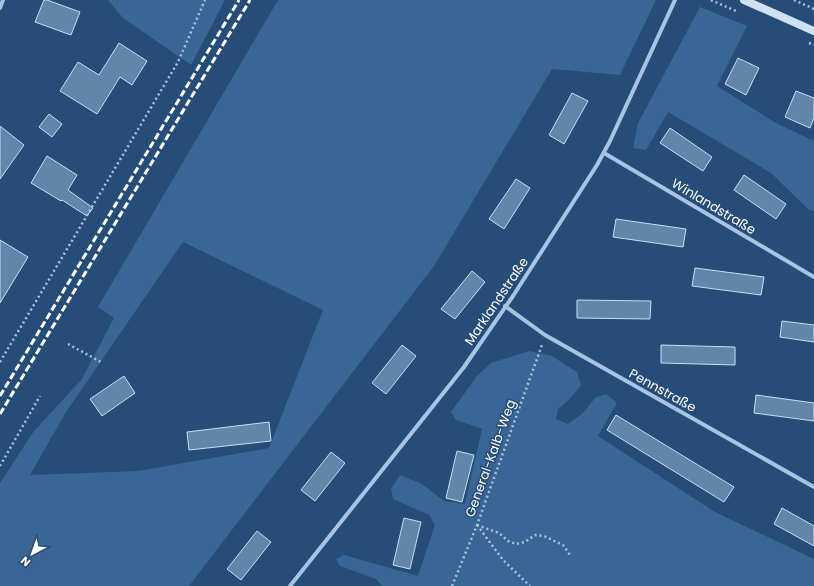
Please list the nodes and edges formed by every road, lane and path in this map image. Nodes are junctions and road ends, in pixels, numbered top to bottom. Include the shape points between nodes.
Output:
1 (3, 0) edge
2 (204, 0) edge
3 (675, 0) edge
4 (744, 0) edge
5 (794, 0) edge
6 (0, 8) edge
7 (814, 9) edge
8 (814, 31) edge
9 (604, 153) junction
10 (814, 277) edge
11 (505, 306) junction
12 (544, 335) junction
13 (68, 344) dead end
14 (0, 362) edge
15 (101, 362) dead end
16 (40, 396) dead end
17 (0, 466) edge
18 (814, 487) edge
19 (477, 524) junction
20 (570, 555) dead end
21 (290, 586) edge
22 (452, 586) edge
23 (530, 586) edge

1 - 6 street
2 - 14 path via 178,62
3 - 9 street, Marklandstraße
4 - 8 street
5 - 7 path
9 - 10 street, Winlandstraße
9 - 11 street, Marklandstraße via 556,231
11 - 12 street, Pennstraße
11 - 21 street, Marklandstraße via 464,367
12 - 18 street, Pennstraße
12 - 19 path, General-Kalb-Weg
13 - 15 path
16 - 17 path
19 - 20 path via 516,544 525,542 535,535 544,536 562,545
19 - 22 path, General-Kalb-Weg
19 - 23 path via 503,560

